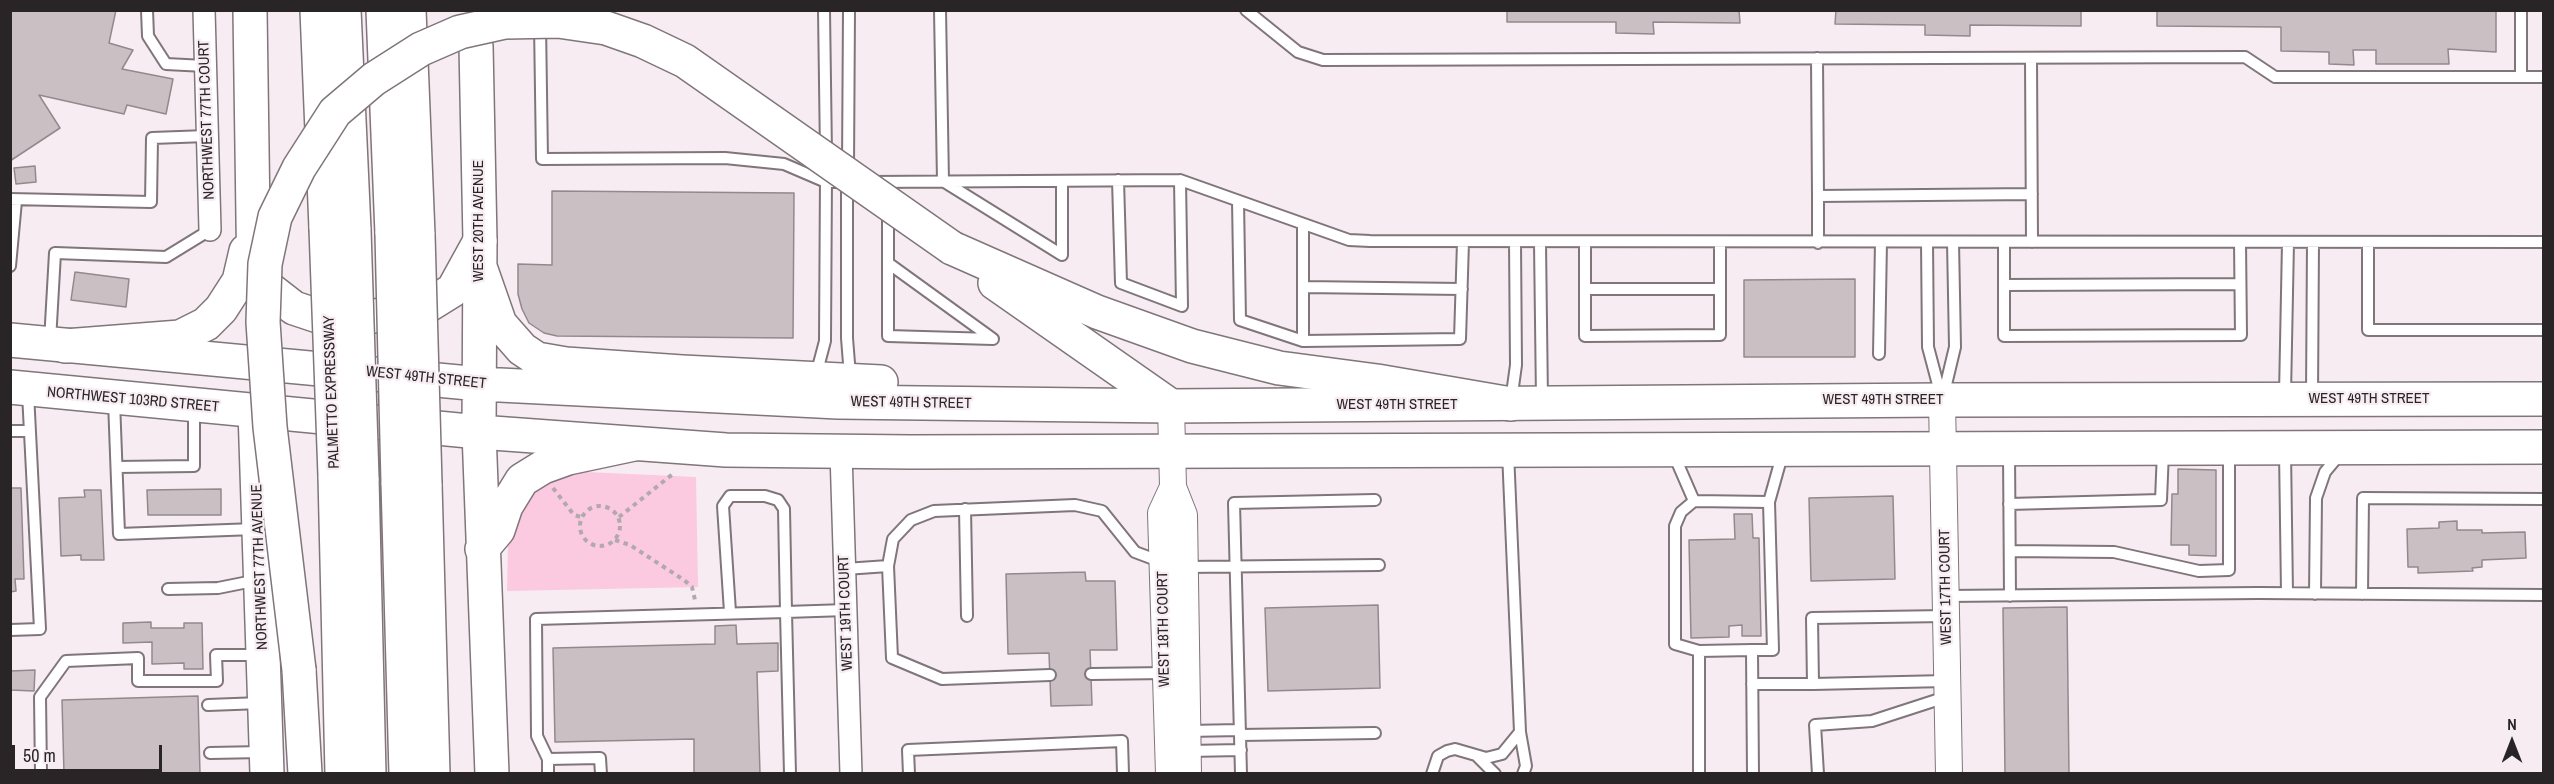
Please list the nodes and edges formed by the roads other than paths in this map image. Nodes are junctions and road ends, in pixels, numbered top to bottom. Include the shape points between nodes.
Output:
1 (147, 10) edge
2 (204, 10) edge
3 (250, 10) edge
4 (317, 10) edge
5 (344, 10) edge
6 (383, 10) edge
7 (409, 10) edge
8 (470, 10) edge
9 (476, 10) edge
10 (540, 10) edge
11 (824, 10) edge
12 (849, 10) edge
13 (940, 10) edge
14 (1246, 10) edge
15 (2522, 10) edge
16 (476, 45) junction
17 (1817, 58) junction
18 (2031, 58) junction
19 (205, 66) junction
20 (2522, 77) junction
21 (2544, 77) edge
22 (207, 136) junction
23 (1119, 180) junction
24 (1180, 180) junction
25 (1062, 181) junction
26 (826, 182) junction
27 (847, 182) junction
28 (888, 182) junction
29 (943, 182) junction
30 (2032, 194) junction
31 (1818, 196) junction
32 (13, 200) edge
33 (1238, 201) junction
34 (1303, 224) junction
35 (252, 226) junction
36 (340, 229) junction
37 (210, 231) joint
38 (405, 235) junction
39 (1463, 242) junction
40 (1515, 242) junction
41 (1881, 242) junction
42 (1927, 242) junction
43 (1953, 242) junction
44 (2004, 242) junction
45 (2032, 242) junction
46 (2240, 242) junction
47 (2288, 242) junction
48 (2313, 242) junction
49 (2368, 242) junction
50 (2544, 242) edge
51 (1540, 243) junction
52 (1586, 243) junction
53 (1719, 243) junction
54 (1818, 243) junction
55 (952, 248) junction
56 (480, 253) junction
57 (888, 263) junction
58 (10, 266) edge
59 (254, 277) junction
60 (2240, 284) junction
61 (2004, 285) junction
62 (1303, 286) junction
63 (1719, 288) junction
64 (1462, 289) junction
65 (1586, 289) junction
66 (2544, 330) edge
67 (10, 340) edge
68 (1303, 341) junction
69 (58, 345) junction
70 (1879, 354) dead end
71 (253, 361) junction
72 (816, 377) junction
73 (851, 380) junction
74 (480, 384) junction
75 (19, 388) edge
76 (114, 398) junction
77 (2299, 399) junction
78 (2454, 399) junction
79 (2544, 399) edge
80 (1942, 400) junction
81 (1527, 404) junction
82 (194, 405) junction
83 (1067, 405) junction
84 (1171, 406) junction
85 (255, 411) junction
86 (10, 431) edge
87 (30, 431) junction
88 (479, 432) junction
89 (634, 444) junction
90 (2009, 447) junction
91 (2229, 447) junction
92 (2285, 447) junction
93 (2346, 447) junction
94 (2544, 447) edge
95 (1671, 448) junction
96 (1943, 448) junction
97 (2163, 448) junction
98 (1508, 449) junction
99 (1783, 450) junction
100 (1172, 451) junction
101 (841, 452) junction
102 (117, 466) junction
103 (348, 477) junction
104 (412, 483) junction
105 (2544, 499) edge
106 (1375, 500) dead end
107 (1694, 501) junction
108 (1769, 502) junction
109 (2009, 504) junction
110 (965, 509) junction
111 (260, 529) junction
112 (482, 549) junction
113 (2010, 551) junction
114 (1173, 563) junction
115 (1379, 565) dead end
116 (888, 566) junction
117 (1235, 566) junction
118 (845, 569) junction
119 (261, 580) junction
120 (168, 588) dead end
121 (2287, 593) junction
122 (2315, 594) junction
123 (2362, 594) junction
124 (2544, 595) edge
125 (2010, 596) junction
126 (1946, 606) junction
127 (846, 610) junction
128 (729, 612) junction
129 (786, 612) junction
130 (967, 616) dead end
131 (10, 630) edge
132 (1699, 651) junction
133 (1752, 651) junction
134 (263, 654) junction
135 (1176, 673) junction
136 (1091, 674) dead end
137 (1050, 675) dead end
138 (1752, 684) junction
139 (1813, 684) junction
140 (1948, 689) junction
141 (264, 703) junction
142 (208, 705) dead end
143 (1520, 732) junction
144 (1240, 733) junction
145 (1375, 733) dead end
146 (1240, 750) junction
147 (1188, 752) edge
148 (210, 753) dead end
149 (1477, 757) junction
150 (548, 759) junction
151 (267, 763) edge
152 (41, 774) edge
153 (305, 774) edge
154 (342, 774) edge
155 (369, 774) edge
156 (406, 774) edge
157 (433, 774) edge
158 (492, 774) edge
159 (548, 774) edge
160 (601, 774) edge
161 (790, 774) edge
162 (851, 774) edge
163 (909, 774) edge
164 (1123, 774) edge
165 (1169, 774) edge
166 (1241, 774) edge
167 (1432, 774) edge
168 (1495, 774) edge
169 (1523, 774) edge
170 (1699, 774) edge
171 (1753, 774) edge
172 (1818, 774) edge
173 (1949, 774) edge

1 - 19 lane via 148,36 166,64
2 - 19 street, NORTHWEST 77TH COURT
3 - 35 main road
4 - 36 main road, PALMETTO EXPRESSWAY
5 - 36 main road
6 - 38 main road
7 - 38 main road
8 - 16 main road
9 - 16 street, WEST 20TH AVENUE
10 - 26 lane via 542,159 725,158 784,164
11 - 26 lane
12 - 27 lane
13 - 29 lane
14 - 17 lane via 1298,52 1323,60
15 - 20 lane
16 - 56 main road, WEST 20TH AVENUE
17 - 18 lane
17 - 31 lane
18 - 20 lane via 2245,57 2275,77
18 - 30 lane
19 - 22 street, NORTHWEST 77TH COURT
20 - 21 lane
22 - 32 lane via 153,138 151,202
22 - 37 street, NORTHWEST 77TH COURT
23 - 24 lane
23 - 24 lane via 1121,283 1182,306
23 - 25 lane
24 - 33 lane
25 - 29 lane
25 - 29 lane via 1062,255
26 - 27 lane
26 - 72 lane via 825,340
27 - 28 lane
27 - 73 lane via 847,338
28 - 29 lane
28 - 57 lane
30 - 31 lane
30 - 45 lane
31 - 54 lane
32 - 58 lane
33 - 34 lane
33 - 68 lane via 1240,320
34 - 39 lane via 1349,240
34 - 62 lane
35 - 59 main road, NORTHWEST 77TH AVENUE
35 - 69 main road via 239,281 206,324 180,337
36 - 103 main road, PALMETTO EXPRESSWAY, bridge
37 - 69 lane via 166,257 55,253
38 - 104 main road, bridge
39 - 40 lane
39 - 64 lane
40 - 51 lane
40 - 81 lane via 1516,365
41 - 42 lane
41 - 54 lane
41 - 70 lane
42 - 43 lane
42 - 80 lane via 1928,346
43 - 44 lane
43 - 80 lane via 1955,346
44 - 45 lane
44 - 61 lane
45 - 46 lane
46 - 47 lane
46 - 60 lane
47 - 48 lane
47 - 77 lane
48 - 49 lane
48 - 77 lane
49 - 50 lane
49 - 66 lane via 2368,330
51 - 52 lane
51 - 81 lane
52 - 53 lane
52 - 65 lane
53 - 54 lane
53 - 63 lane
55 - 81 main road via 1098,312 1192,345 1279,368
55 - 84 main road via 999,286
55 - 153 main road, bridge via 684,61 643,40 606,28 558,21 505,22 460,32 374,79 335,112 298,168 275,217 265,264 262,322 270,427 298,670
56 - 59 main road via 453,291 424,308 385,315 318,316 294,308
56 - 72 main road via 500,324 522,349 537,359 670,371
56 - 74 main road, WEST 20TH AVENUE
57 - 57 lane via 888,336 993,339 984,332
59 - 71 main road, NORTHWEST 77TH AVENUE
60 - 61 lane
60 - 61 lane via 2241,335 2004,336
62 - 64 lane
62 - 68 lane
63 - 65 lane
63 - 65 lane via 1719,335 1586,336
64 - 68 lane via 1460,339
67 - 69 main road
69 - 71 main road
71 - 74 main road, WEST 49TH STREET
71 - 85 main road, NORTHWEST 77TH AVENUE
72 - 73 main road
73 - 83 main road via 1019,393
74 - 83 main road, WEST 49TH STREET via 838,402
74 - 88 main road, WEST 20TH AVENUE
75 - 76 main road, NORTHWEST 103RD STREET
75 - 87 lane
76 - 82 main road, NORTHWEST 103RD STREET
76 - 102 lane
77 - 78 main road, WEST 49TH STREET
77 - 80 main road, WEST 49TH STREET
78 - 79 main road, WEST 49TH STREET
78 - 92 main road via 2436,414 2422,419 2311,419 2295,428
80 - 81 main road, WEST 49TH STREET
80 - 96 street, WEST 17TH COURT
81 - 84 main road, WEST 49TH STREET
82 - 85 main road, NORTHWEST 103RD STREET
82 - 102 lane via 194,466
83 - 84 main road, WEST 49TH STREET
84 - 100 street, WEST 18TH COURT
85 - 88 main road
85 - 111 main road, NORTHWEST 77TH AVENUE
86 - 87 lane
87 - 131 lane via 40,629
88 - 89 main road
88 - 112 main road, WEST 20TH AVENUE
89 - 101 main road
89 - 112 main road via 543,466 522,480 506,506 498,531
90 - 96 main road
90 - 97 main road
90 - 109 lane
91 - 92 main road
91 - 97 main road
91 - 113 lane via 2229,570 2199,571 2114,552
92 - 93 main road
92 - 121 lane
93 - 94 main road
93 - 122 lane via 2325,472 2316,498
95 - 98 main road
95 - 99 main road
95 - 107 lane
96 - 99 main road
96 - 126 street, WEST 17TH COURT
97 - 109 lane via 2161,500
98 - 100 main road
98 - 143 lane
99 - 108 lane
100 - 101 main road
100 - 114 street, WEST 18TH COURT via 1173,487 1161,513
101 - 118 street, WEST 19TH COURT
102 - 111 lane via 120,534
103 - 154 main road, PALMETTO EXPRESSWAY
103 - 155 main road
104 - 156 main road
104 - 157 main road
105 - 123 lane via 2363,498
106 - 117 lane via 1234,503
107 - 108 lane
107 - 132 lane via 1681,512 1675,526 1675,644
108 - 133 lane via 1773,650
109 - 113 lane
110 - 114 lane via 1075,505 1102,511 1135,552
110 - 116 lane via 934,511 911,520 893,539
110 - 130 lane
111 - 119 main road, NORTHWEST 77TH AVENUE
112 - 158 main road, WEST 20TH AVENUE
113 - 125 lane
114 - 117 lane
114 - 135 street, WEST 18TH COURT
115 - 117 lane
116 - 118 lane
116 - 137 lane via 892,658 942,679
117 - 144 lane
118 - 127 street, WEST 19TH COURT
119 - 120 lane via 218,588
119 - 134 main road, NORTHWEST 77TH AVENUE
121 - 122 lane
121 - 125 lane
122 - 123 lane
123 - 124 lane
125 - 126 lane
126 - 139 lane via 1812,618
126 - 140 street, WEST 17TH COURT
127 - 129 lane
127 - 162 street, WEST 19TH COURT
128 - 129 lane
128 - 129 lane via 723,506 730,496 765,496 778,500 784,509
128 - 150 lane via 536,619 537,736
129 - 161 lane
132 - 133 lane
132 - 170 lane
133 - 138 lane
134 - 141 main road, NORTHWEST 77TH AVENUE
134 - 152 lane via 216,656 217,681 138,681 138,658 66,662 40,697
135 - 136 lane
135 - 147 street, WEST 18TH COURT
135 - 165 street, WEST 18TH COURT
138 - 139 lane
138 - 171 lane
139 - 140 lane
140 - 172 lane via 1872,721 1815,725
140 - 173 street, WEST 17TH COURT
141 - 142 lane
141 - 151 main road, NORTHWEST 77TH AVENUE
143 - 149 lane via 1502,754
143 - 169 lane via 1526,765
144 - 145 lane
144 - 146 lane
144 - 147 lane
146 - 147 lane
146 - 166 lane
148 - 151 lane
149 - 167 lane via 1455,749 1447,751 1438,756
149 - 168 lane
150 - 159 lane
150 - 160 lane via 600,758
163 - 164 lane via 908,750 1122,741

